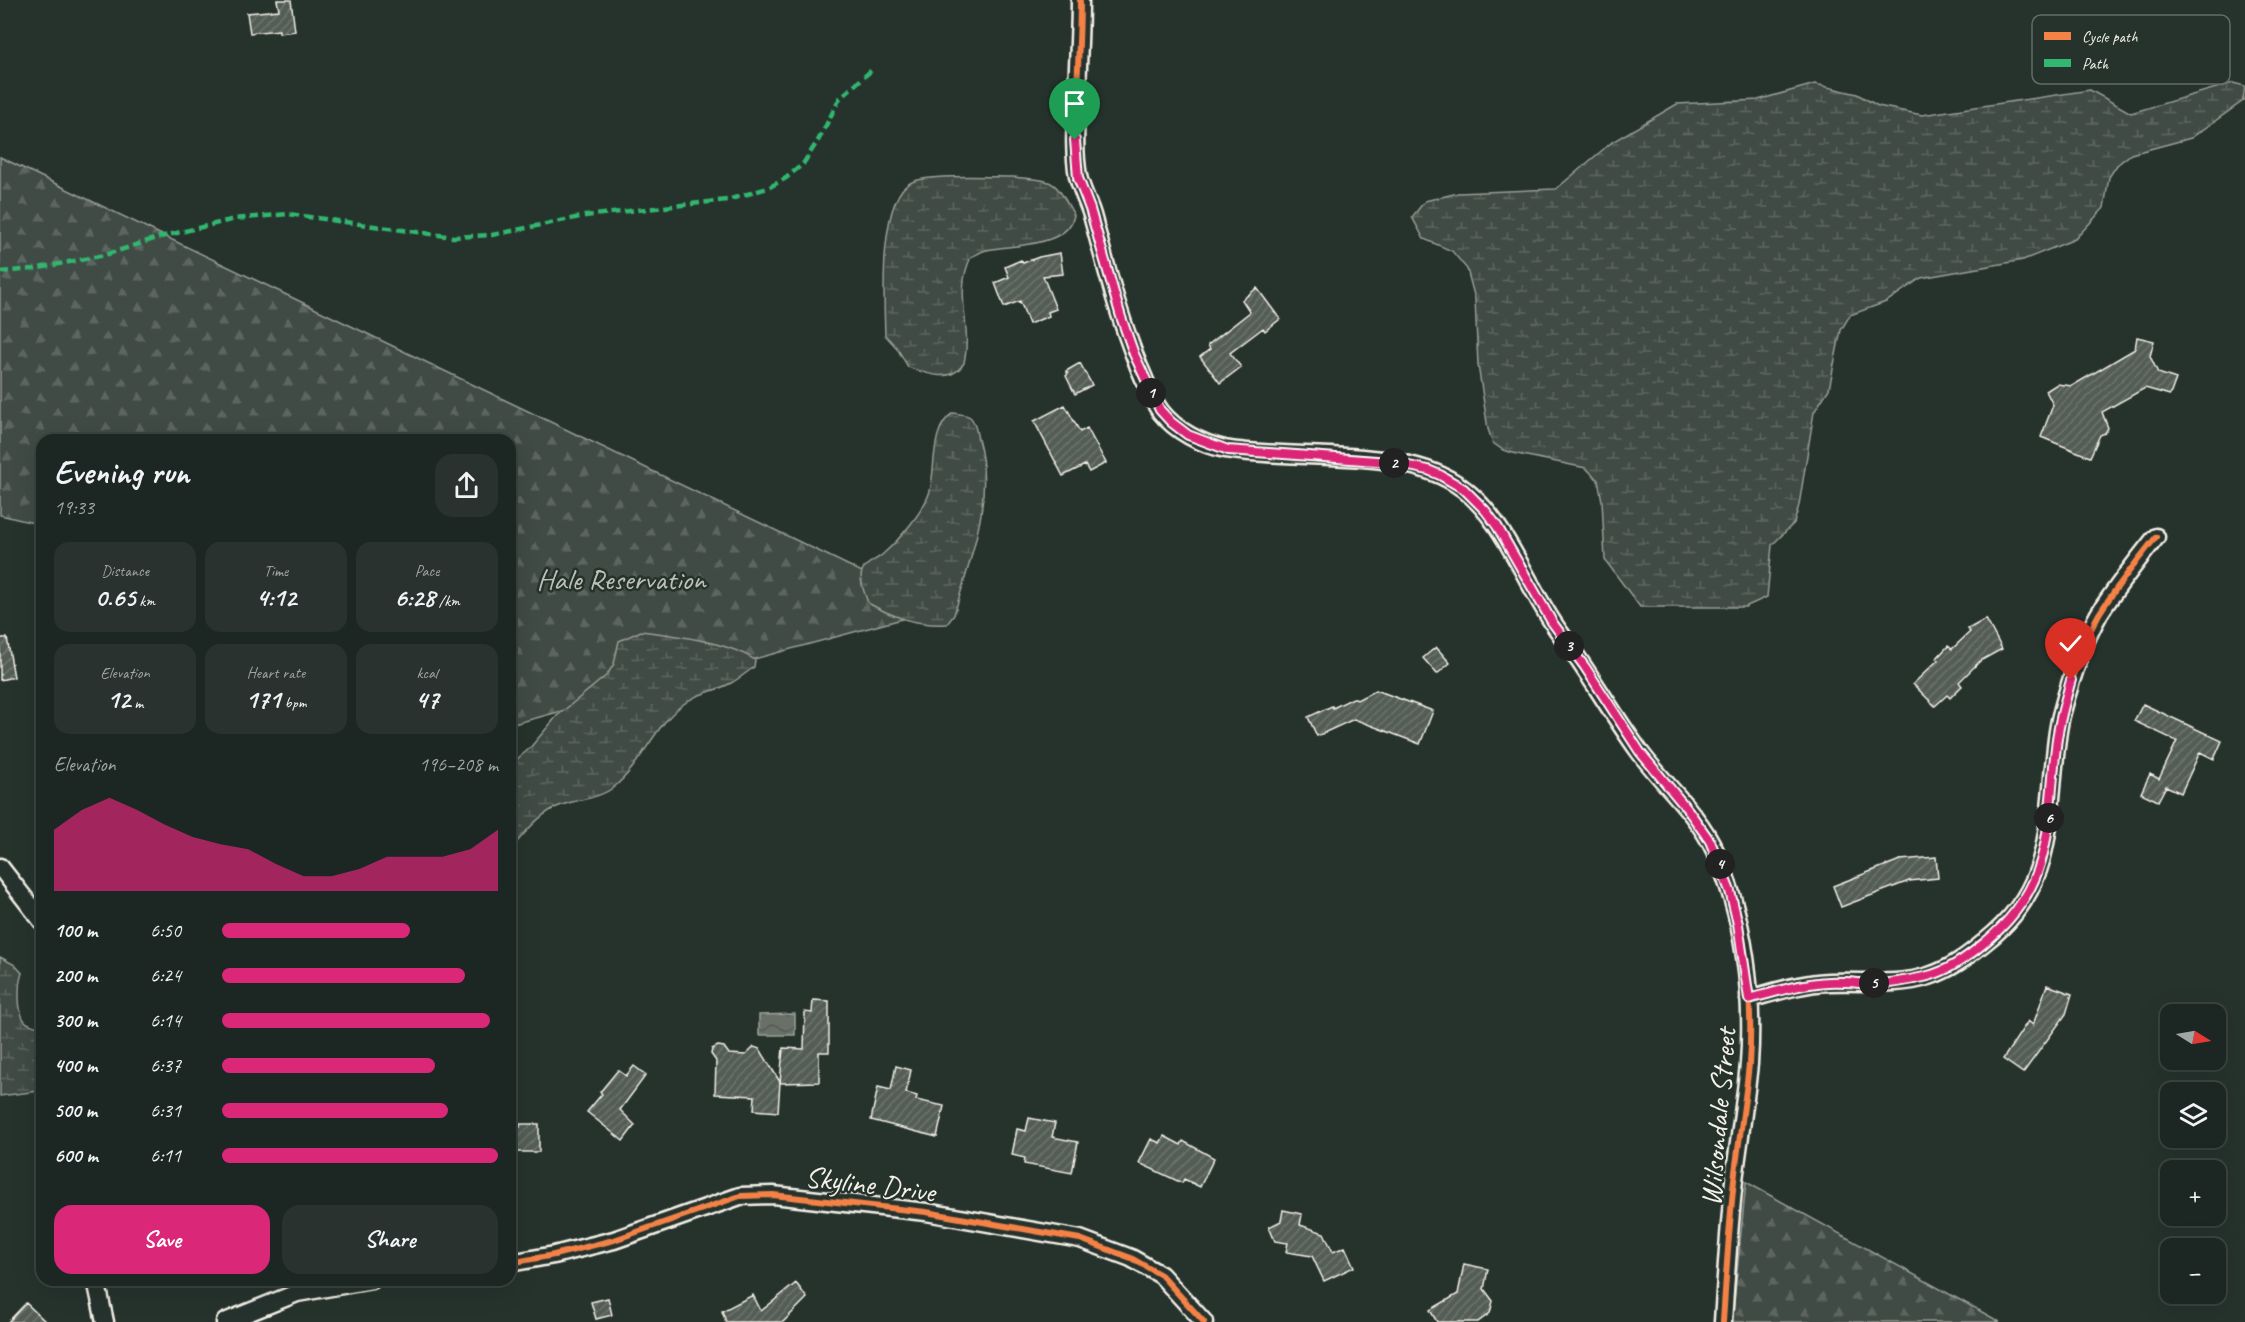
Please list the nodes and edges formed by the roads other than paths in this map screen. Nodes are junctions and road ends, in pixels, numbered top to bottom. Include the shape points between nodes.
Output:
1 (1080, 0) edge
2 (2156, 537) dead end
3 (0, 867) edge
4 (36, 913) edge
5 (1749, 999) junction
6 (516, 1262) edge
7 (97, 1286) edge
8 (337, 1286) edge
9 (105, 1322) edge
10 (225, 1322) edge
11 (1204, 1322) edge
12 (1723, 1322) edge

1 - 5 street, Wilsondale Street via 1075,140 1078,178 1121,317 1160,410 1188,435 1228,450 1390,462 1428,470 1464,489 1497,526 1552,622 1640,752 1710,841 1730,891
2 - 5 street via 2121,581 2084,646 2061,715 2042,862 2014,915 1974,952 1928,976 1880,984 1829,982
3 - 4 street
5 - 12 street, Wilsondale Street via 1749,1062 1726,1258
6 - 11 street, Skyline Drive via 614,1240 740,1196 773,1195 926,1212 1080,1239 1131,1258 1161,1275
7 - 9 street
8 - 10 street via 297,1293

